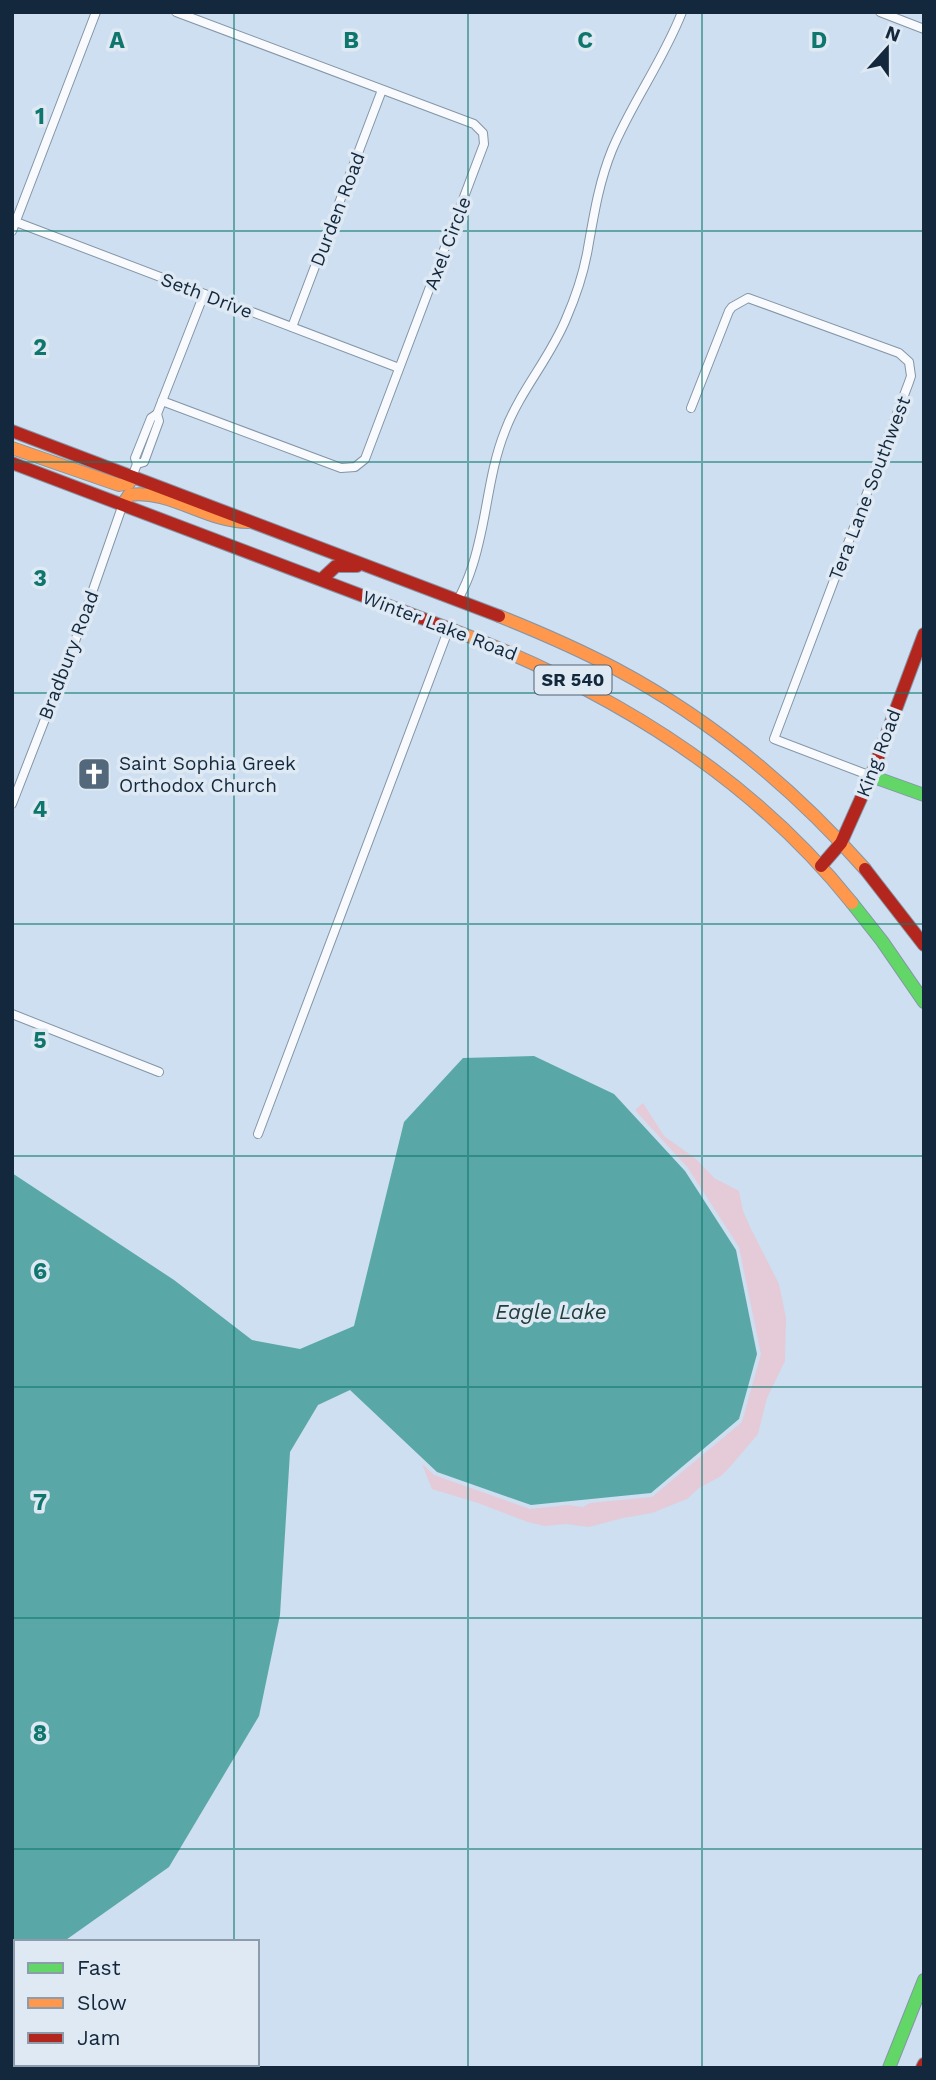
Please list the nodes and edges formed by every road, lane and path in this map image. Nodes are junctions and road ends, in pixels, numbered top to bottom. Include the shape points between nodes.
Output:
1 (96, 12) edge
2 (176, 12) edge
3 (682, 12) edge
4 (880, 12) edge
5 (924, 29) edge
6 (382, 90) junction
7 (14, 226) edge
8 (204, 294) junction
9 (292, 327) junction
10 (399, 368) junction
11 (162, 401) junction
12 (691, 408) dead end
13 (12, 431) edge
14 (12, 448) edge
15 (12, 463) edge
16 (135, 470) junction
17 (123, 504) junction
18 (252, 521) junction
19 (321, 579) junction
20 (424, 586) junction
21 (458, 600) junction
22 (449, 628) junction
23 (924, 634) edge
24 (871, 776) junction
25 (924, 795) edge
26 (12, 804) edge
27 (842, 843) junction
28 (821, 866) junction
29 (924, 945) edge
30 (924, 1002) edge
31 (12, 1014) edge
32 (159, 1072) dead end
33 (258, 1134) dead end
34 (924, 1980) edge
35 (889, 2068) edge

1 - 7 street
2 - 6 street, Axel Circle
3 - 21 street via 670,44 612,149 593,212 582,277 566,321 506,427 474,561
4 - 5 street
6 - 9 street, Durden Road
6 - 10 street, Axel Circle via 474,124 483,133 484,144
7 - 8 street, Seth Drive
8 - 9 street, Seth Drive
8 - 11 street
9 - 10 street, Seth Drive
10 - 11 street, Axel Circle via 365,459 355,467 341,468
11 - 16 street via 144,462
12 - 24 street, Tera Lane Southwest via 729,311 748,298 899,353 910,363 909,382 774,739
13 - 16 main road, Winter Lake Road / SR 540
14 - 16 main road via 112,483 127,484
15 - 17 main road, Winter Lake Road / SR 540
16 - 18 main road, Winter Lake Road / SR 540
17 - 18 main road via 129,495 146,493 225,522
17 - 19 main road, Winter Lake Road / SR 540
17 - 26 street, Bradbury Road
18 - 20 main road, Winter Lake Road / SR 540
19 - 20 main road via 329,568 345,563
19 - 22 main road, Winter Lake Road / SR 540
20 - 21 main road, Winter Lake Road / SR 540
21 - 27 main road, Winter Lake Road / SR 540 via 608,664 656,694 784,785
22 - 28 main road, Winter Lake Road / SR 540 via 562,674 649,723 729,779
22 - 33 street
23 - 24 main road, King Road
24 - 25 main road
24 - 27 main road, King Road
27 - 28 main road, King Road
27 - 29 main road, Winter Lake Road / SR 540
28 - 30 main road, Winter Lake Road / SR 540 via 867,919
31 - 32 street
34 - 35 main road

